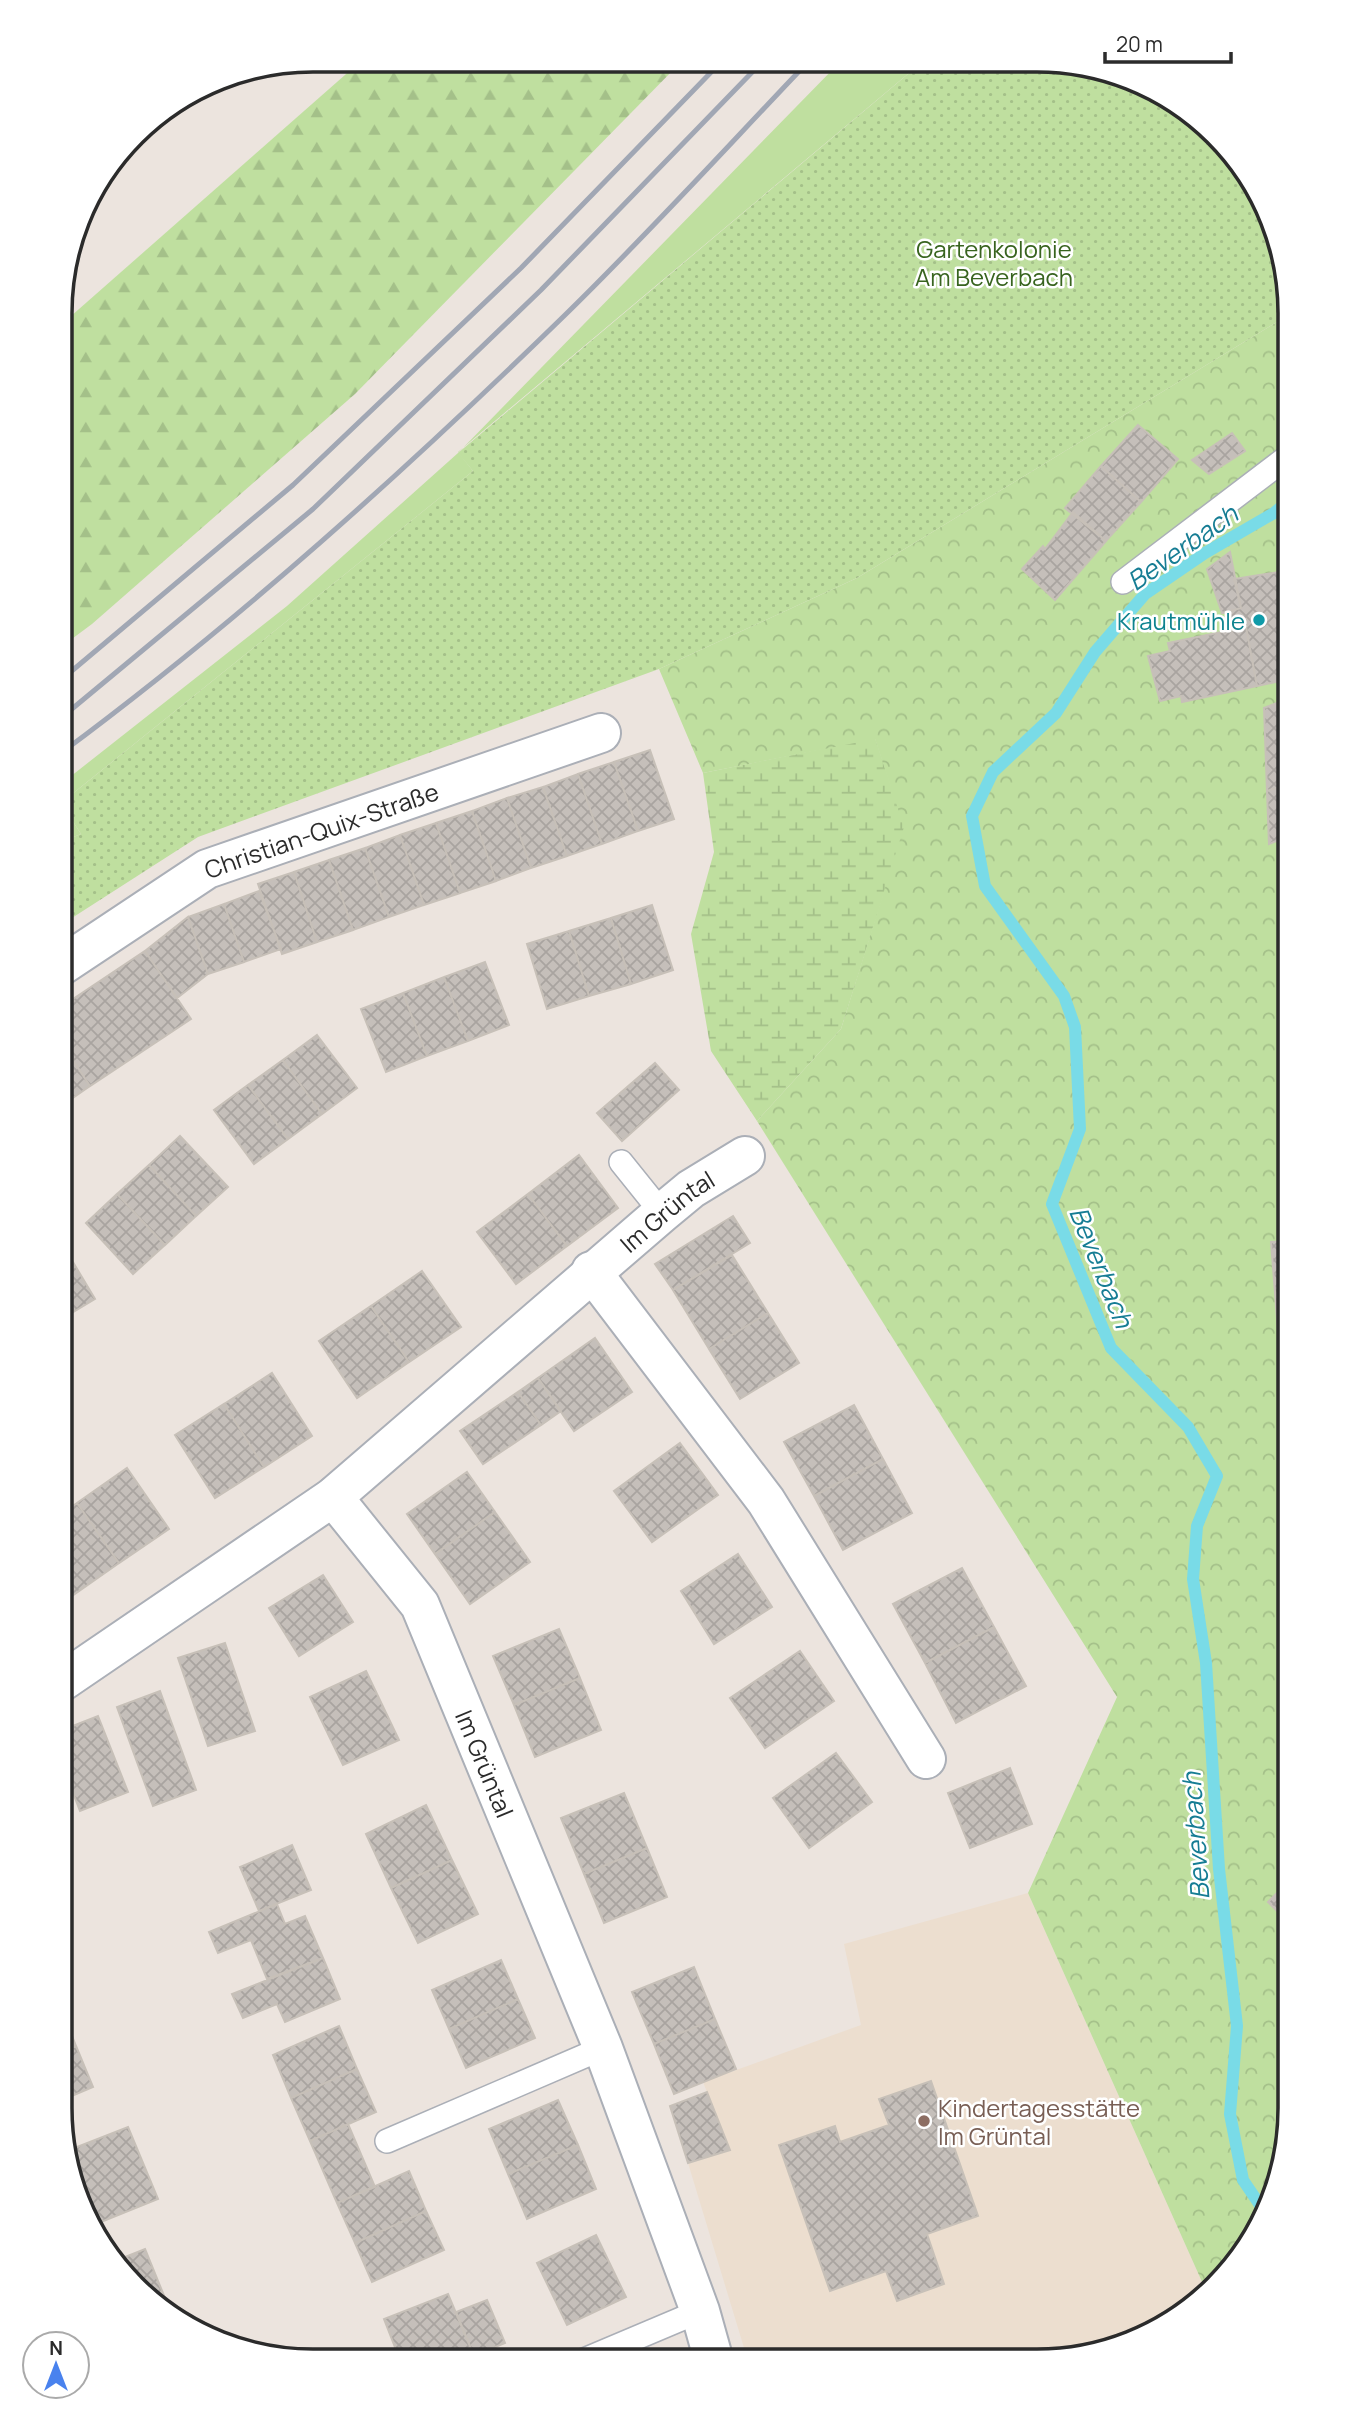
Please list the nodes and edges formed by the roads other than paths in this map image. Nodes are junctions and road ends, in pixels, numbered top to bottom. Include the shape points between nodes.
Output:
1 (1278, 464) edge
2 (1123, 582) dead end
3 (601, 733) dead end
4 (72, 959) edge
5 (745, 1156) dead end
6 (621, 1162) dead end
7 (662, 1213) junction
8 (591, 1271) junction
9 (333, 1497) junction
10 (72, 1675) edge
11 (926, 1759) dead end
12 (603, 2048) junction
13 (387, 2141) dead end
14 (700, 2311) junction
15 (610, 2349) edge
16 (711, 2349) edge

1 - 2 lane
3 - 4 street, Christian-Quix-Straße via 207,869
5 - 7 street, Im Grüntal
6 - 7 lane
7 - 8 street, Im Grüntal
8 - 9 street, Im Grüntal
8 - 11 street via 766,1501
9 - 10 street, Im Grüntal
9 - 12 street, Im Grüntal via 420,1605
12 - 13 lane
12 - 14 street, Im Grüntal
14 - 15 lane
14 - 16 street, Im Grüntal

